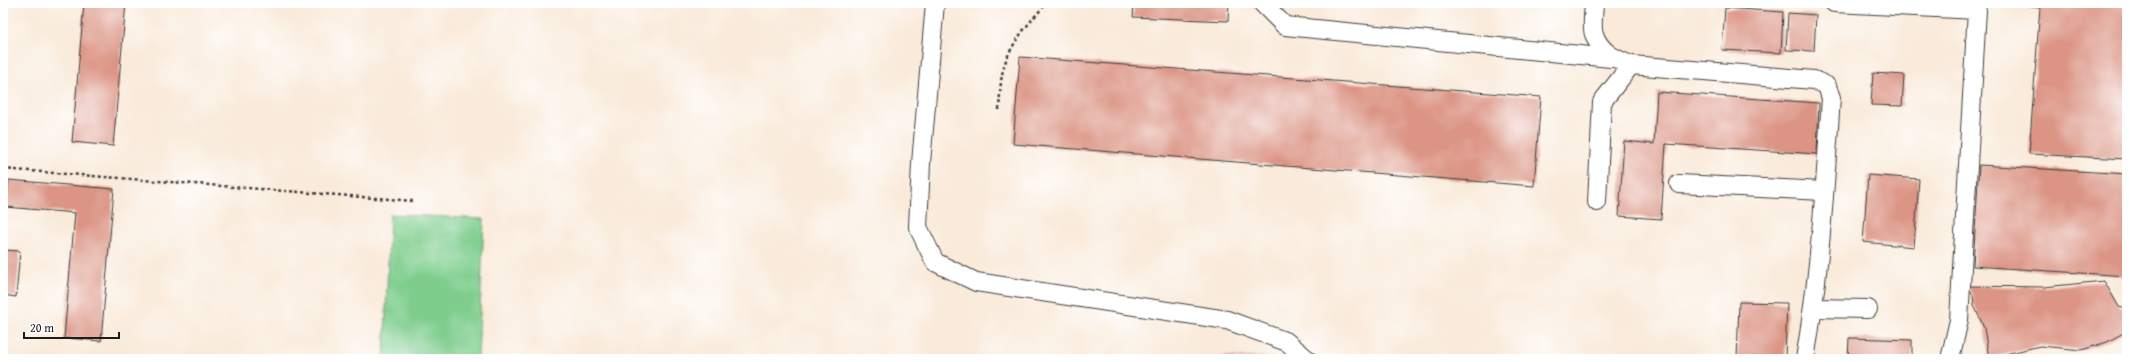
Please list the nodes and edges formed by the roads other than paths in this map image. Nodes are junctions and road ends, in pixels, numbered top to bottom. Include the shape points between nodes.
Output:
1 (935, 3) edge
2 (1262, 3) edge
3 (1594, 3) edge
4 (1834, 3) edge
5 (1611, 58) junction
6 (1631, 65) junction
7 (1679, 184) dead end
8 (1824, 191) junction
9 (1597, 202) dead end
10 (1814, 308) junction
11 (1868, 309) dead end
12 (1308, 359) edge
13 (1805, 359) edge
14 (1950, 359) edge

1 - 12 lane via 918,227 934,262 976,282 1227,320 1287,342
2 - 5 lane via 1285,26
3 - 5 lane via 1593,34
4 - 14 lane via 1977,10 1959,320
5 - 6 lane
6 - 8 lane via 1822,82 1827,86 1831,98
6 - 9 lane via 1602,102
7 - 8 lane
8 - 10 lane
10 - 11 lane
10 - 13 lane

